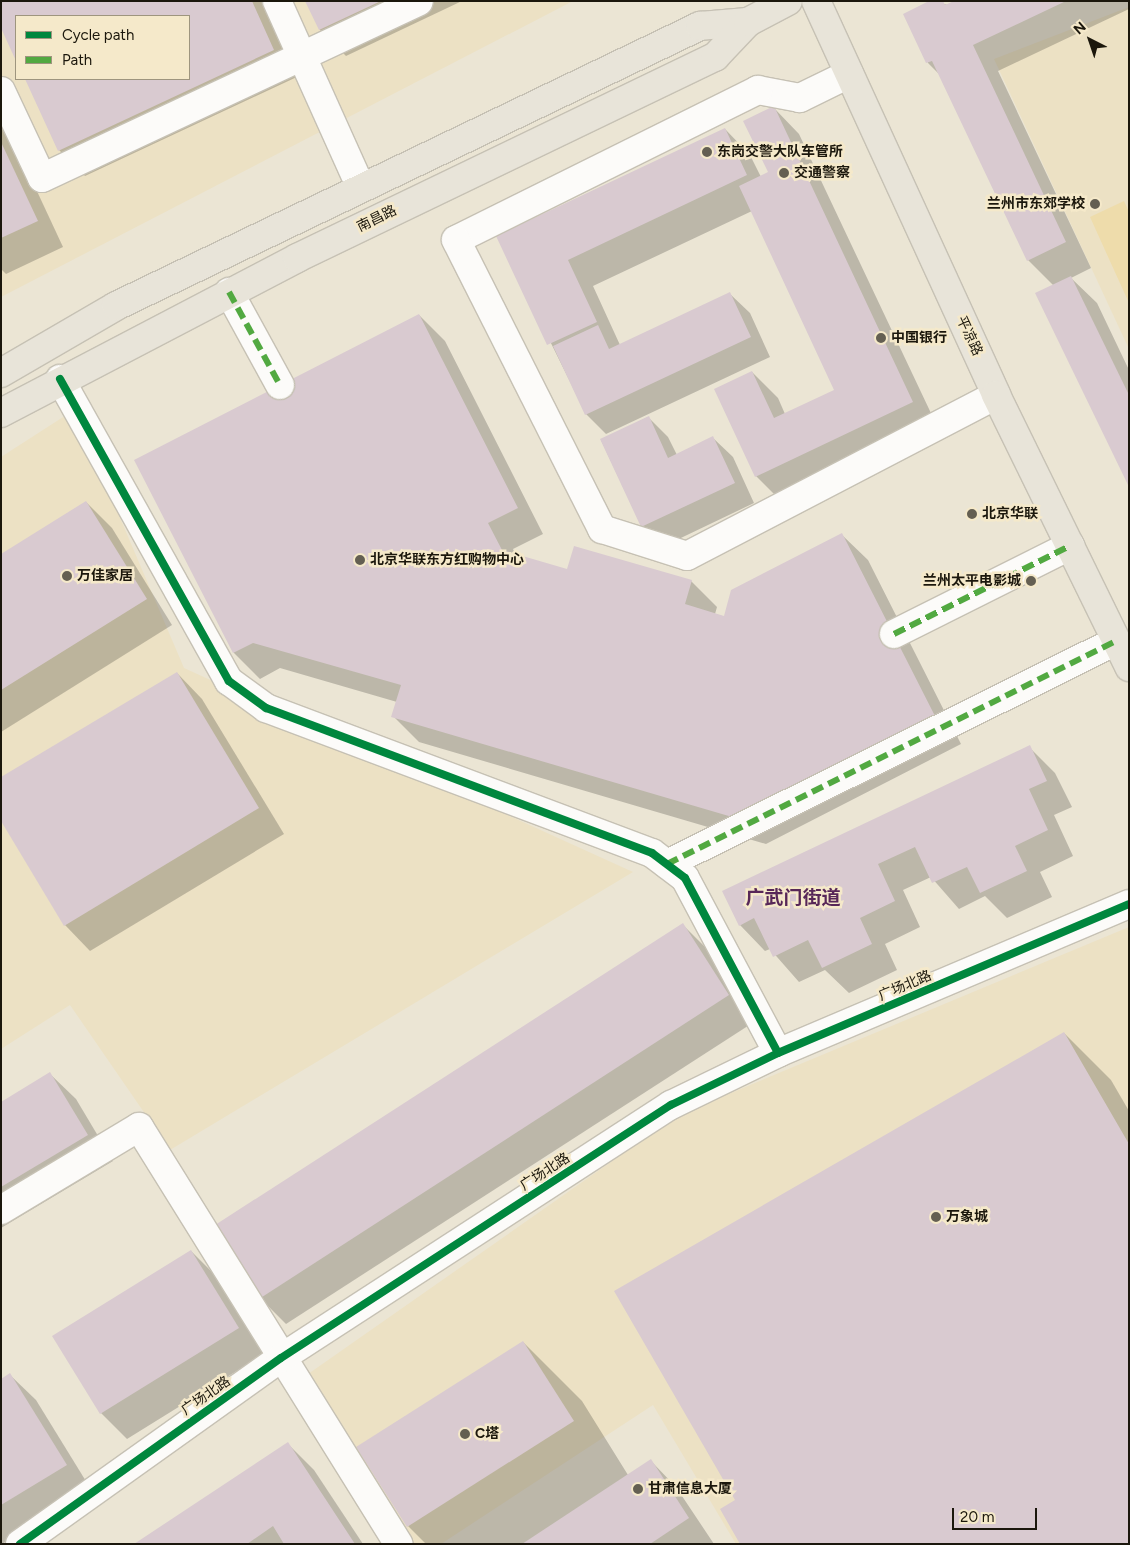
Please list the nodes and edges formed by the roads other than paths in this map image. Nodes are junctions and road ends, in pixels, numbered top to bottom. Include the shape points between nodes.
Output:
1 (277, 1) edge
2 (419, 1) edge
3 (788, 1) edge
4 (816, 1) edge
5 (748, 22) junction
6 (302, 56) junction
7 (849, 74) junction
8 (1, 91) edge
9 (361, 188) junction
10 (230, 292) junction
11 (1, 373) edge
12 (60, 379) junction
13 (280, 386) dead end
14 (996, 395) junction
15 (1, 413) edge
16 (1070, 546) junction
17 (894, 634) dead end
18 (1116, 641) junction
19 (1129, 666) edge
20 (667, 864) junction
21 (1129, 904) edge
22 (778, 1053) junction
23 (1, 1210) edge
24 (281, 1358) junction
25 (20, 1544) edge
26 (399, 1544) edge

1 - 6 street
2 - 6 street
3 - 5 main road, 南昌路
4 - 7 main road, 平凉路
5 - 9 main road, 南昌路 via 700,26
5 - 10 main road, 南昌路 via 715,57
6 - 8 street via 42,178
6 - 9 street
7 - 14 main road, 平凉路
7 - 14 street via 800,98 758,90 456,240 602,529 687,556
9 - 11 main road, 南昌路 via 116,306
10 - 12 main road, 南昌路
10 - 13 street
12 - 15 main road, 南昌路
12 - 20 street via 229,681 266,708 652,853
14 - 16 main road, 平凉路
16 - 17 street
16 - 18 main road, 平凉路
18 - 19 main road, 平凉路
18 - 20 street
20 - 22 street via 685,878 715,928
21 - 22 street, 广场北路
22 - 24 street, 广场北路 via 671,1105
23 - 24 street via 139,1127
24 - 25 street, 广场北路
24 - 26 street

